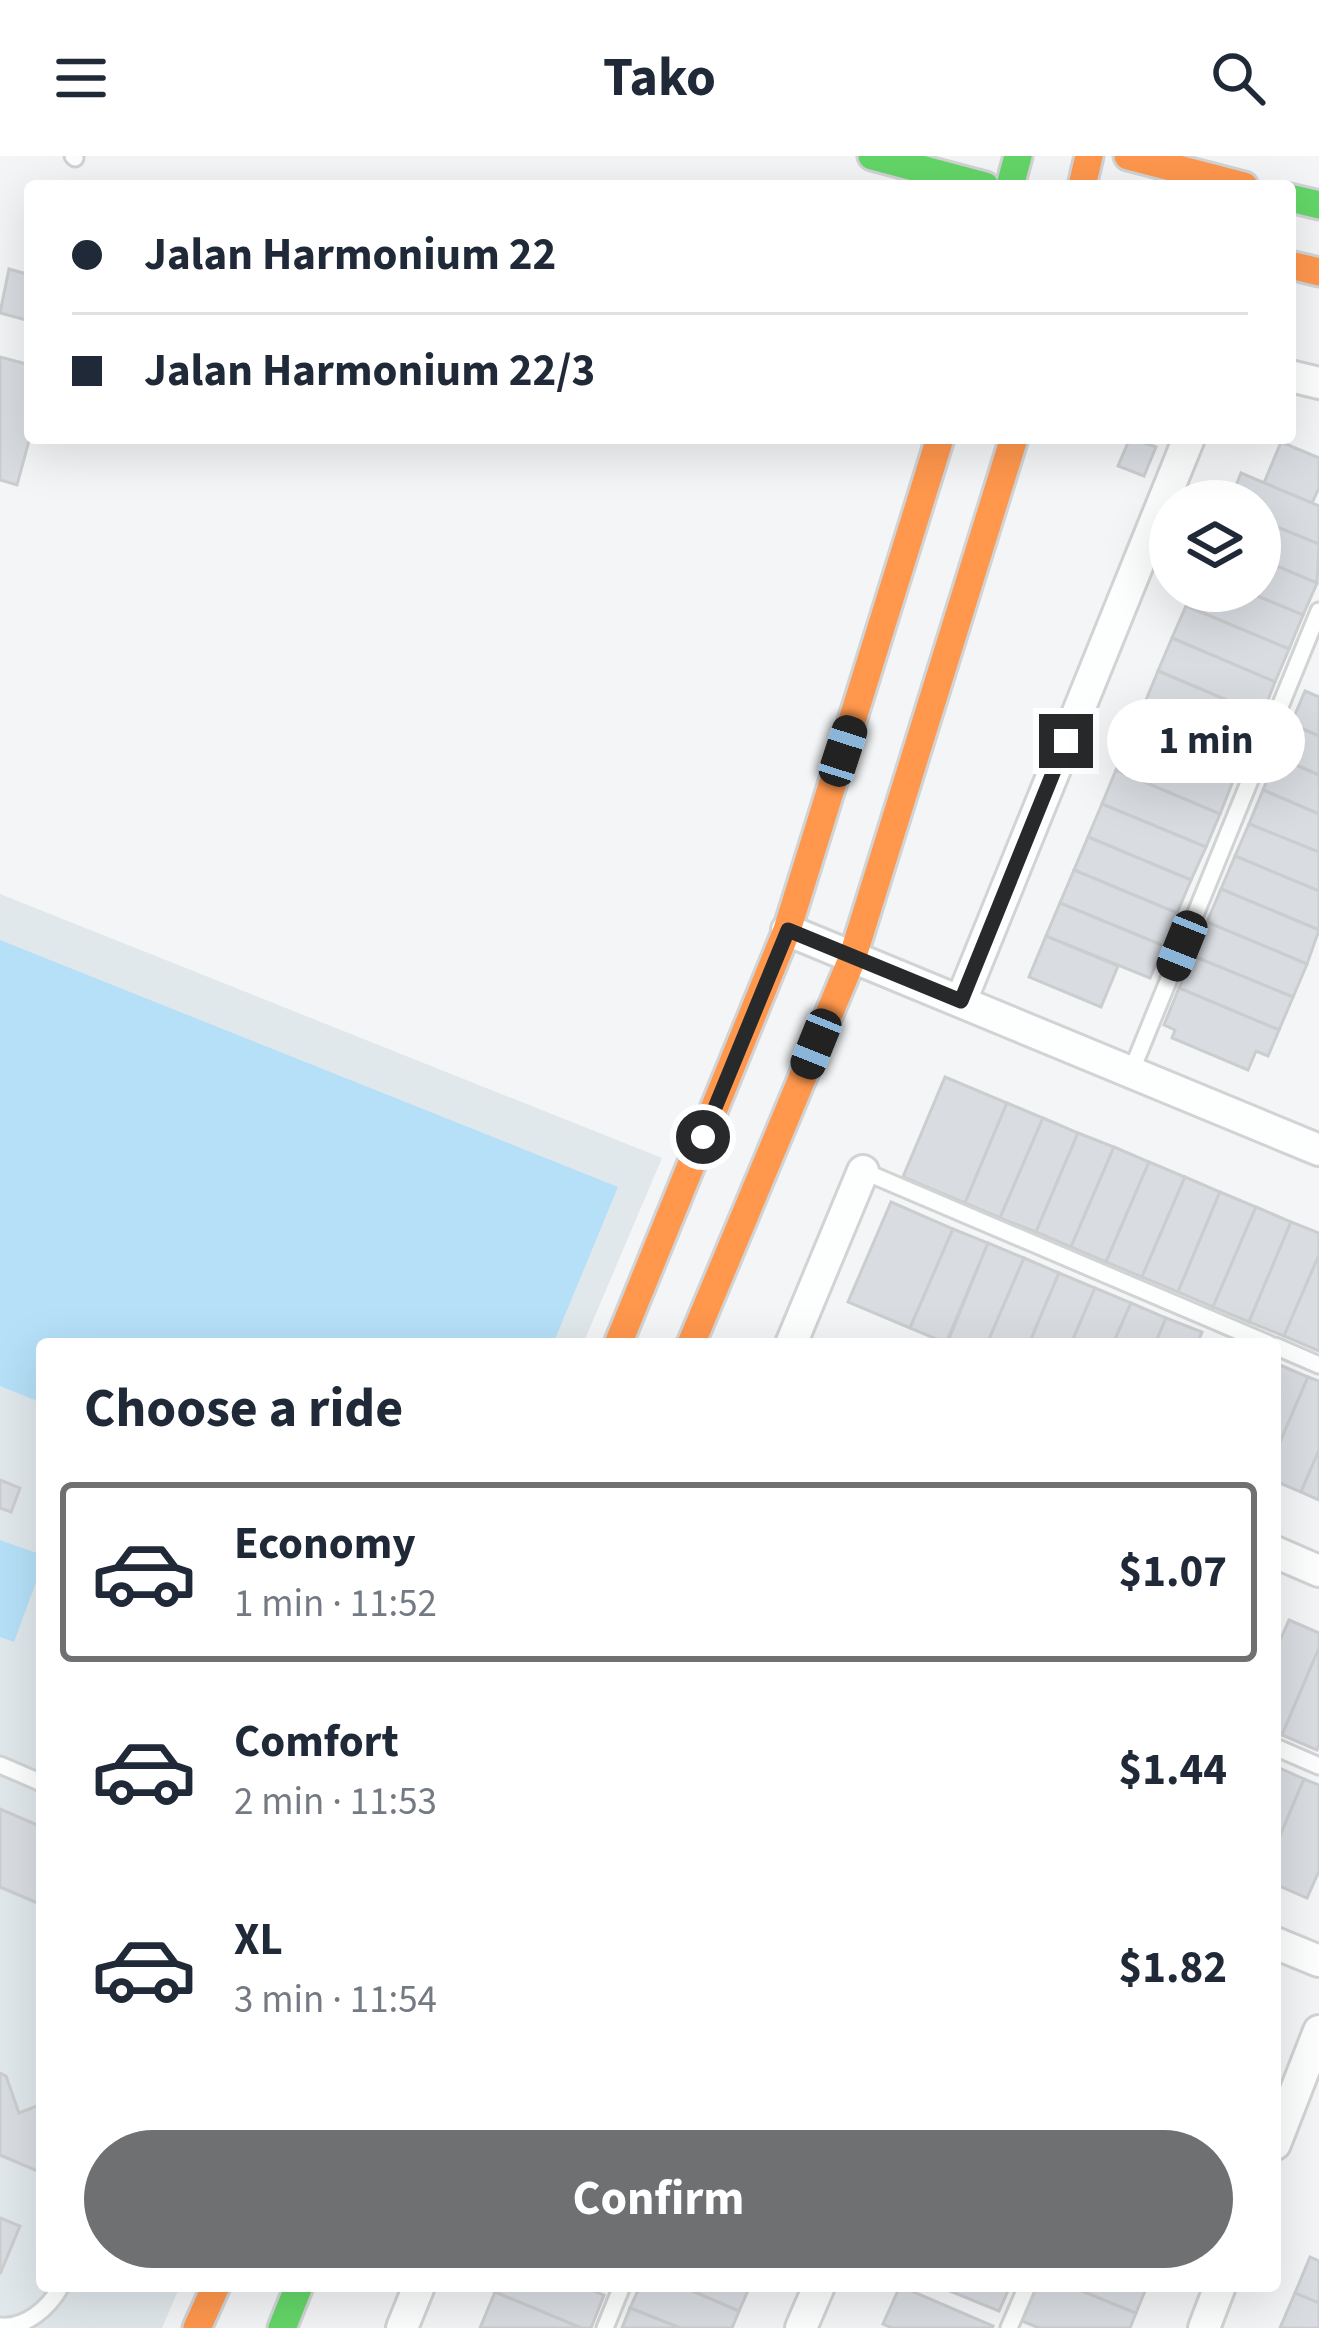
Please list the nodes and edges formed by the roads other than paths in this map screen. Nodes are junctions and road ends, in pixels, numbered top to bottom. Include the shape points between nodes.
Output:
1 (871, 156) edge
2 (1128, 156) edge
3 (897, 180) edge
4 (962, 180) edge
5 (1221, 180) edge
6 (938, 444) edge
7 (1012, 444) edge
8 (1187, 444) edge
9 (1319, 611) edge
10 (788, 930) junction
11 (852, 958) junction
12 (961, 1001) junction
13 (1131, 1072) junction
14 (1319, 1150) edge
15 (863, 1171) joint
16 (620, 1338) edge
17 (694, 1338) edge
18 (793, 1338) edge
19 (1256, 1338) edge
20 (1281, 1349) edge
21 (1319, 1365) edge
22 (1281, 1554) edge
23 (1319, 1570) edge
24 (1281, 1750) edge
25 (0, 1766) edge
26 (1319, 1766) edge
27 (36, 1781) edge
28 (1281, 1945) edge
29 (1319, 1961) edge
30 (1319, 2031) edge
31 (1281, 2129) edge
32 (56, 2292) edge
33 (213, 2292) edge
34 (297, 2292) edge
35 (417, 2292) edge
36 (620, 2292) edge
37 (816, 2292) edge
38 (1025, 2292) edge
39 (1218, 2292) edge
40 (0, 2326) edge
41 (197, 2328) edge
42 (282, 2328) edge
43 (402, 2328) edge
44 (605, 2328) edge
45 (801, 2328) edge
46 (1010, 2328) edge
47 (1204, 2328) edge

1 - 3 street
1 - 4 street
2 - 5 street
6 - 10 street
7 - 11 street
8 - 12 street
9 - 13 lane
10 - 11 street
10 - 16 street
11 - 12 street
11 - 17 street
12 - 13 street
13 - 14 street
15 - 18 street
15 - 19 lane
20 - 21 lane
22 - 23 street
24 - 26 lane
25 - 27 lane
28 - 29 street
30 - 31 street
32 - 40 lane via 39,2314 14,2328
33 - 41 street
34 - 42 street
35 - 43 street
36 - 44 lane
37 - 45 street
38 - 46 lane
39 - 47 street

